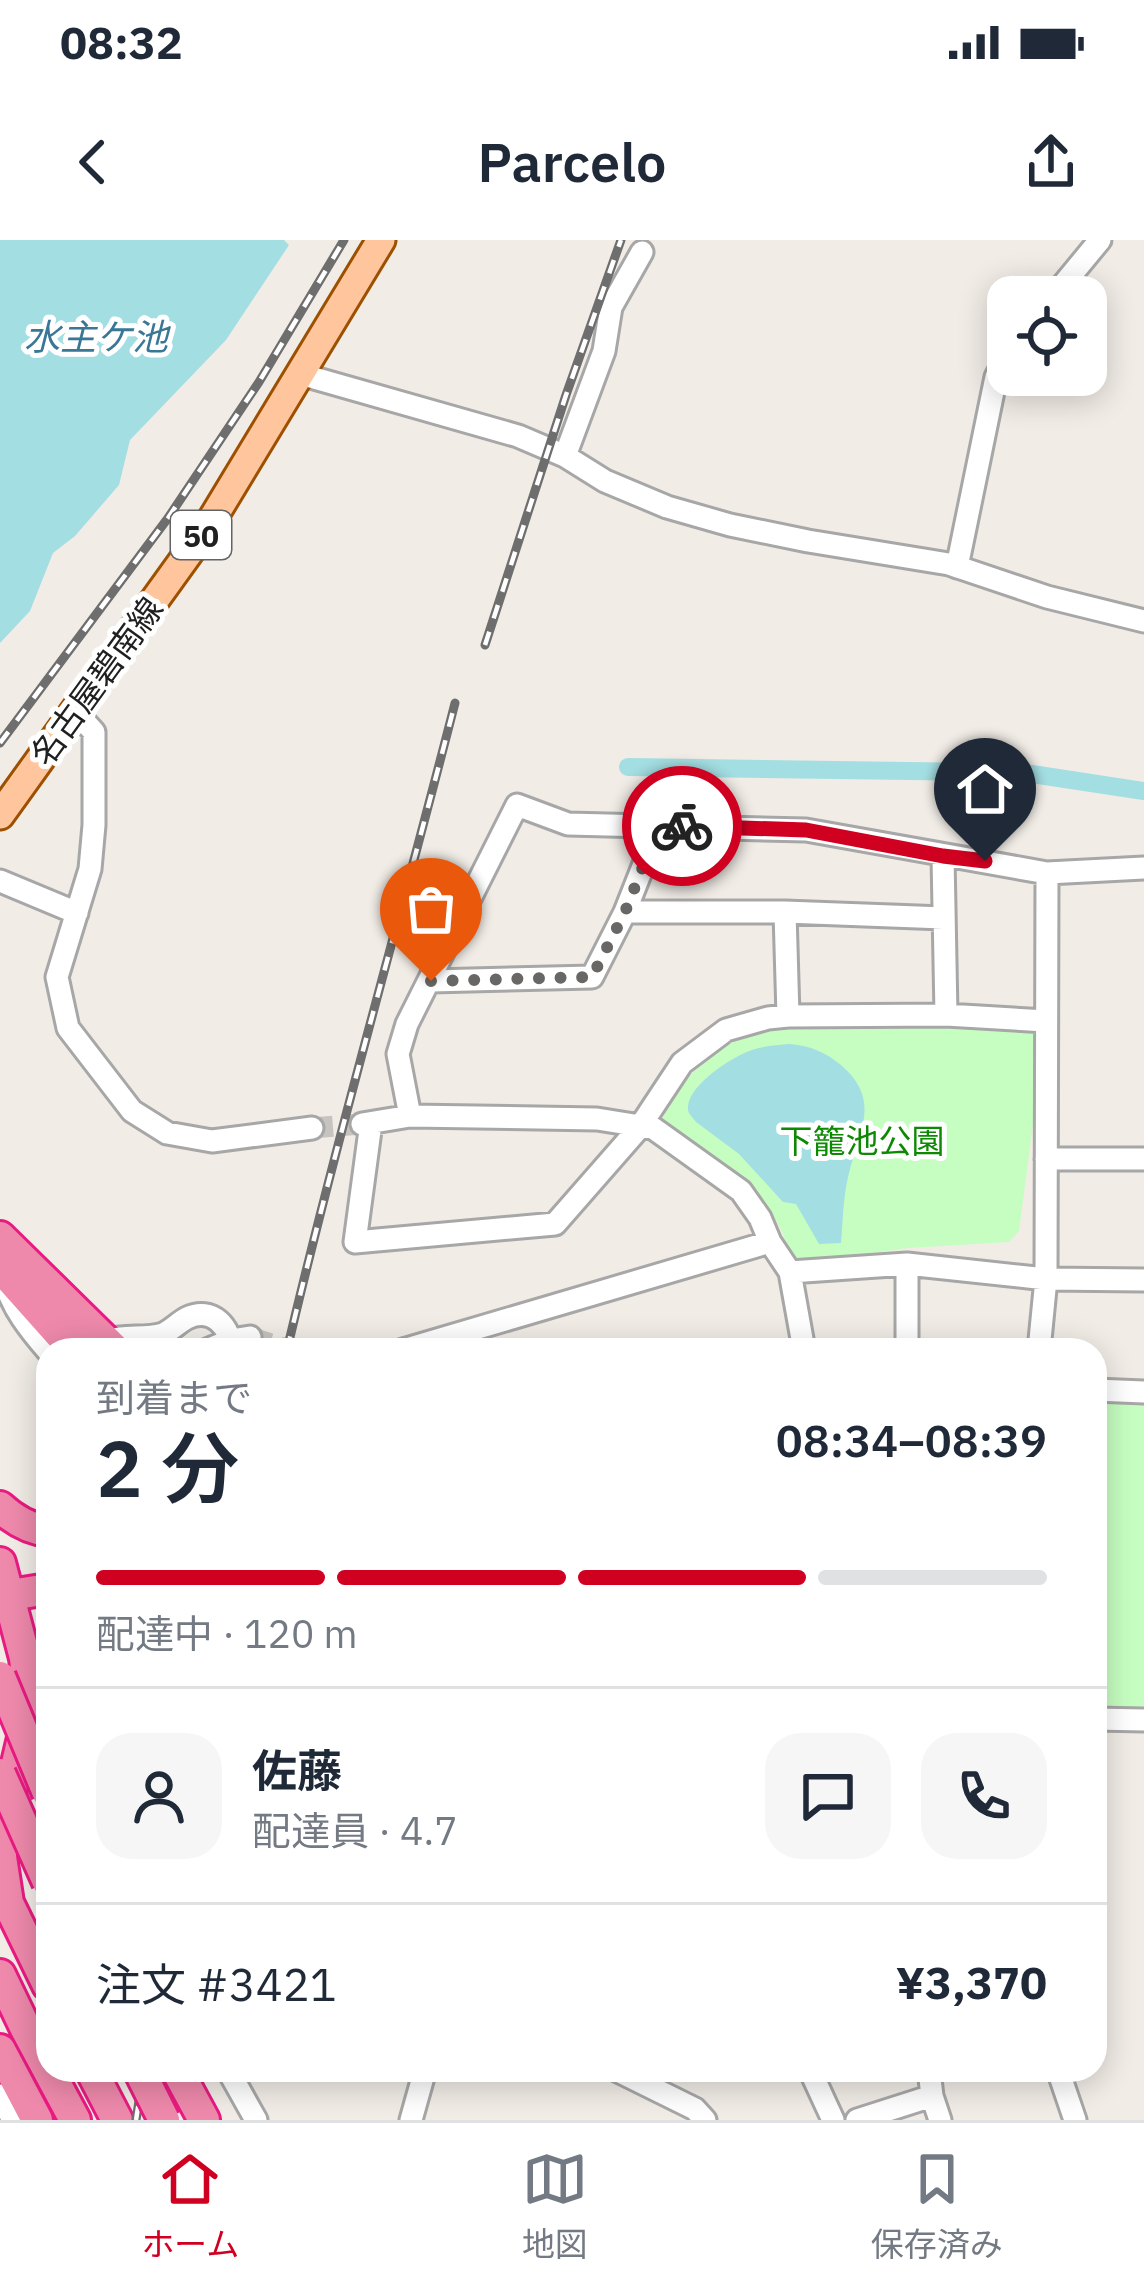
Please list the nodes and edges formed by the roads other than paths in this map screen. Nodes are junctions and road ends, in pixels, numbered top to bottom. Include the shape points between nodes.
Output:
1 (381, 240) edge
2 (1100, 240) edge
3 (642, 252) dead end
4 (1070, 276) edge
5 (300, 374) junction
6 (992, 396) edge
7 (565, 456) junction
8 (957, 567) junction
9 (1144, 621) edge
10 (75, 711) junction
11 (0, 815) edge
12 (659, 826) junction
13 (943, 856) junction
14 (1144, 868) edge
15 (1047, 873) junction
16 (0, 881) edge
17 (625, 912) junction
18 (785, 912) junction
19 (77, 913) junction
20 (944, 918) junction
21 (431, 981) junction
22 (946, 1015) junction
23 (788, 1016) junction
24 (1046, 1021) junction
25 (410, 1116) junction
26 (639, 1127) junction
27 (312, 1128) tunnel mouth
28 (1046, 1159) junction
29 (1144, 1159) edge
30 (0, 1237) edge
31 (770, 1242) junction
32 (1, 1264) edge
33 (907, 1264) junction
34 (790, 1272) junction
35 (1046, 1279) junction
36 (1144, 1280) edge
37 (38, 1338) edge
38 (64, 1338) edge
39 (95, 1338) edge
40 (97, 1338) edge
41 (117, 1338) edge
42 (234, 1338) tunnel mouth
43 (444, 1338) edge
44 (802, 1338) edge
45 (907, 1338) edge
46 (1040, 1338) edge
47 (1107, 1390) edge
48 (1144, 1392) edge
49 (0, 1507) edge
50 (36, 1530) edge
51 (0, 1563) edge
52 (0, 1677) edge
53 (1107, 1719) edge
54 (1144, 1720) edge
55 (36, 1757) edge
56 (36, 1764) edge
57 (0, 1774) edge
58 (36, 1855) edge
59 (5, 1882) junction
60 (36, 1960) edge
61 (0, 1975) edge
62 (36, 2048) edge
63 (0, 2050) edge
64 (55, 2082) edge
65 (98, 2082) edge
66 (145, 2082) edge
67 (171, 2082) edge
68 (180, 2082) edge
69 (235, 2082) edge
70 (421, 2082) edge
71 (641, 2082) edge
72 (816, 2082) edge
73 (930, 2082) edge
74 (1062, 2082) edge
75 (0, 2096) edge
76 (932, 2096) junction
77 (13, 2120) edge
78 (37, 2120) edge
79 (75, 2120) edge
80 (117, 2120) edge
81 (164, 2120) edge
82 (204, 2120) edge
83 (256, 2120) edge
84 (410, 2120) edge
85 (705, 2120) edge
86 (833, 2120) edge
87 (857, 2120) edge
88 (940, 2120) edge
89 (1075, 2120) edge

1 - 5 main road, 名古屋碧南線 / 50
2 - 4 street
3 - 7 street via 611,307 604,351
5 - 7 street
5 - 10 main road, 名古屋碧南線 / 50 via 208,526
6 - 8 street
7 - 8 street via 667,508
8 - 9 street
10 - 11 main road, 名古屋碧南線 / 50
10 - 19 street via 94,732 90,869
12 - 13 street via 806,830
12 - 17 street
12 - 21 street via 568,824 517,805
13 - 15 street
13 - 20 street
14 - 15 street
15 - 24 street
16 - 19 street
17 - 18 street
17 - 21 street via 592,977
18 - 20 street
18 - 23 street
19 - 27 street via 57,977 68,1028 132,1111 167,1133 212,1142
20 - 22 street
21 - 25 street via 398,1054
22 - 23 street
22 - 24 street
23 - 26 street via 744,1024 705,1043
24 - 28 street
25 - 26 street
25 - 26 street via 366,1123 356,1242 555,1224
26 - 31 street via 653,1128 741,1191
28 - 29 street
28 - 35 street
30 - 40 highway
31 - 34 street
31 - 43 street
32 - 37 street via 9,1296
32 - 38 highway
32 - 39 highway
33 - 34 street
33 - 35 street
33 - 45 street
34 - 44 street
35 - 36 street
35 - 46 street
41 - 42 street via 164,1334 198,1315 220,1320
47 - 48 street
49 - 50 highway
51 - 59 highway via 29,1693 2,1832
52 - 56 highway, bridge
53 - 54 street
55 - 59 highway via 11,1829
57 - 58 highway, bridge
59 - 60 highway
61 - 62 highway
63 - 78 highway
64 - 79 highway
65 - 80 highway
66 - 81 highway, bridge
67 - 81 street
68 - 82 highway
69 - 83 street
70 - 84 street
71 - 85 street
72 - 86 street
73 - 76 street
74 - 89 street
75 - 77 street
76 - 87 street
76 - 88 street

